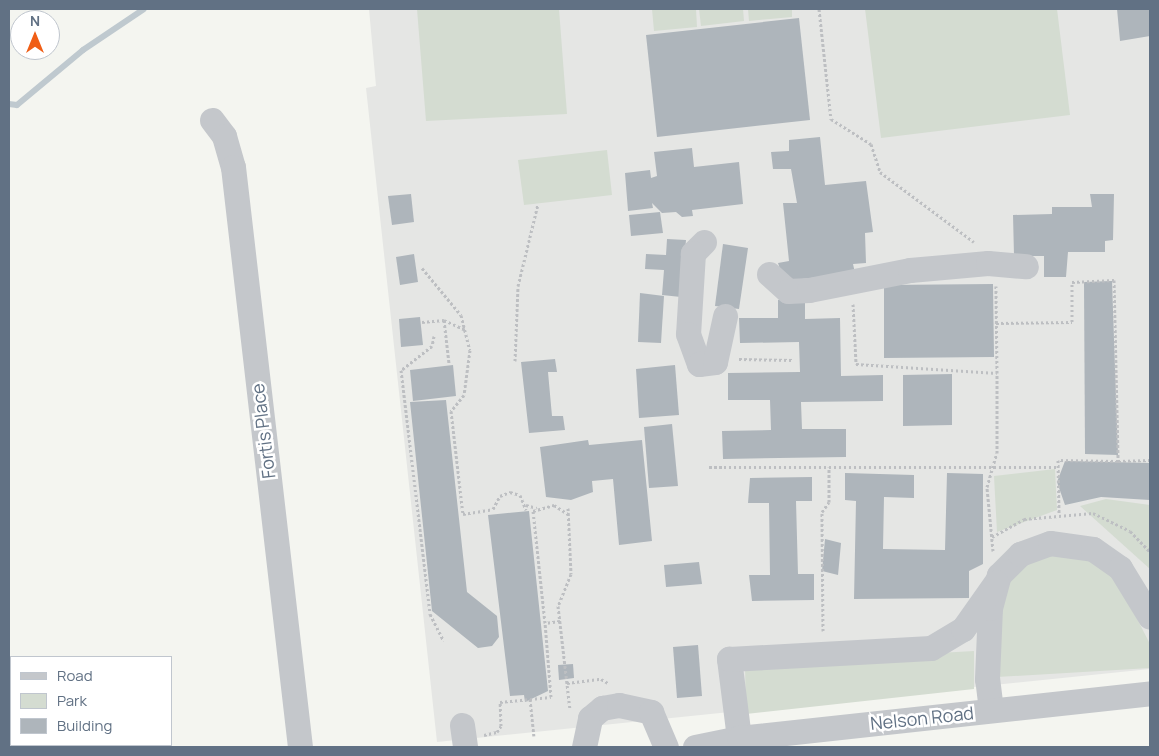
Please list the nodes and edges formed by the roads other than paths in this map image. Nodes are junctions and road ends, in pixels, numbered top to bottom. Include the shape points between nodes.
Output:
1 (212, 120) dead end
2 (704, 242) dead end
3 (1026, 266) dead end
4 (769, 274) dead end
5 (725, 316) dead end
6 (996, 582) junction
7 (1150, 617) edge
8 (1150, 693) edge
9 (991, 710) junction
10 (739, 738) junction
11 (770, 741) edge
12 (300, 747) edge
13 (584, 747) edge
14 (666, 747) edge
15 (695, 747) edge

1 - 12 street, Fortis Place via 224,136 232,166
2 - 5 street via 693,253 688,334 699,364 716,358
3 - 4 street via 998,263 910,270 852,283 788,291
6 - 7 street via 1011,561 1029,549 1050,543 1081,545 1120,568
6 - 9 street via 987,655
6 - 10 street via 963,629 931,648 729,659
8 - 9 street, Nelson Road
9 - 11 street, Nelson Road
10 - 11 street, Nelson Road
10 - 15 street, Nelson Road
13 - 14 street via 590,718 602,708 619,705 651,712

